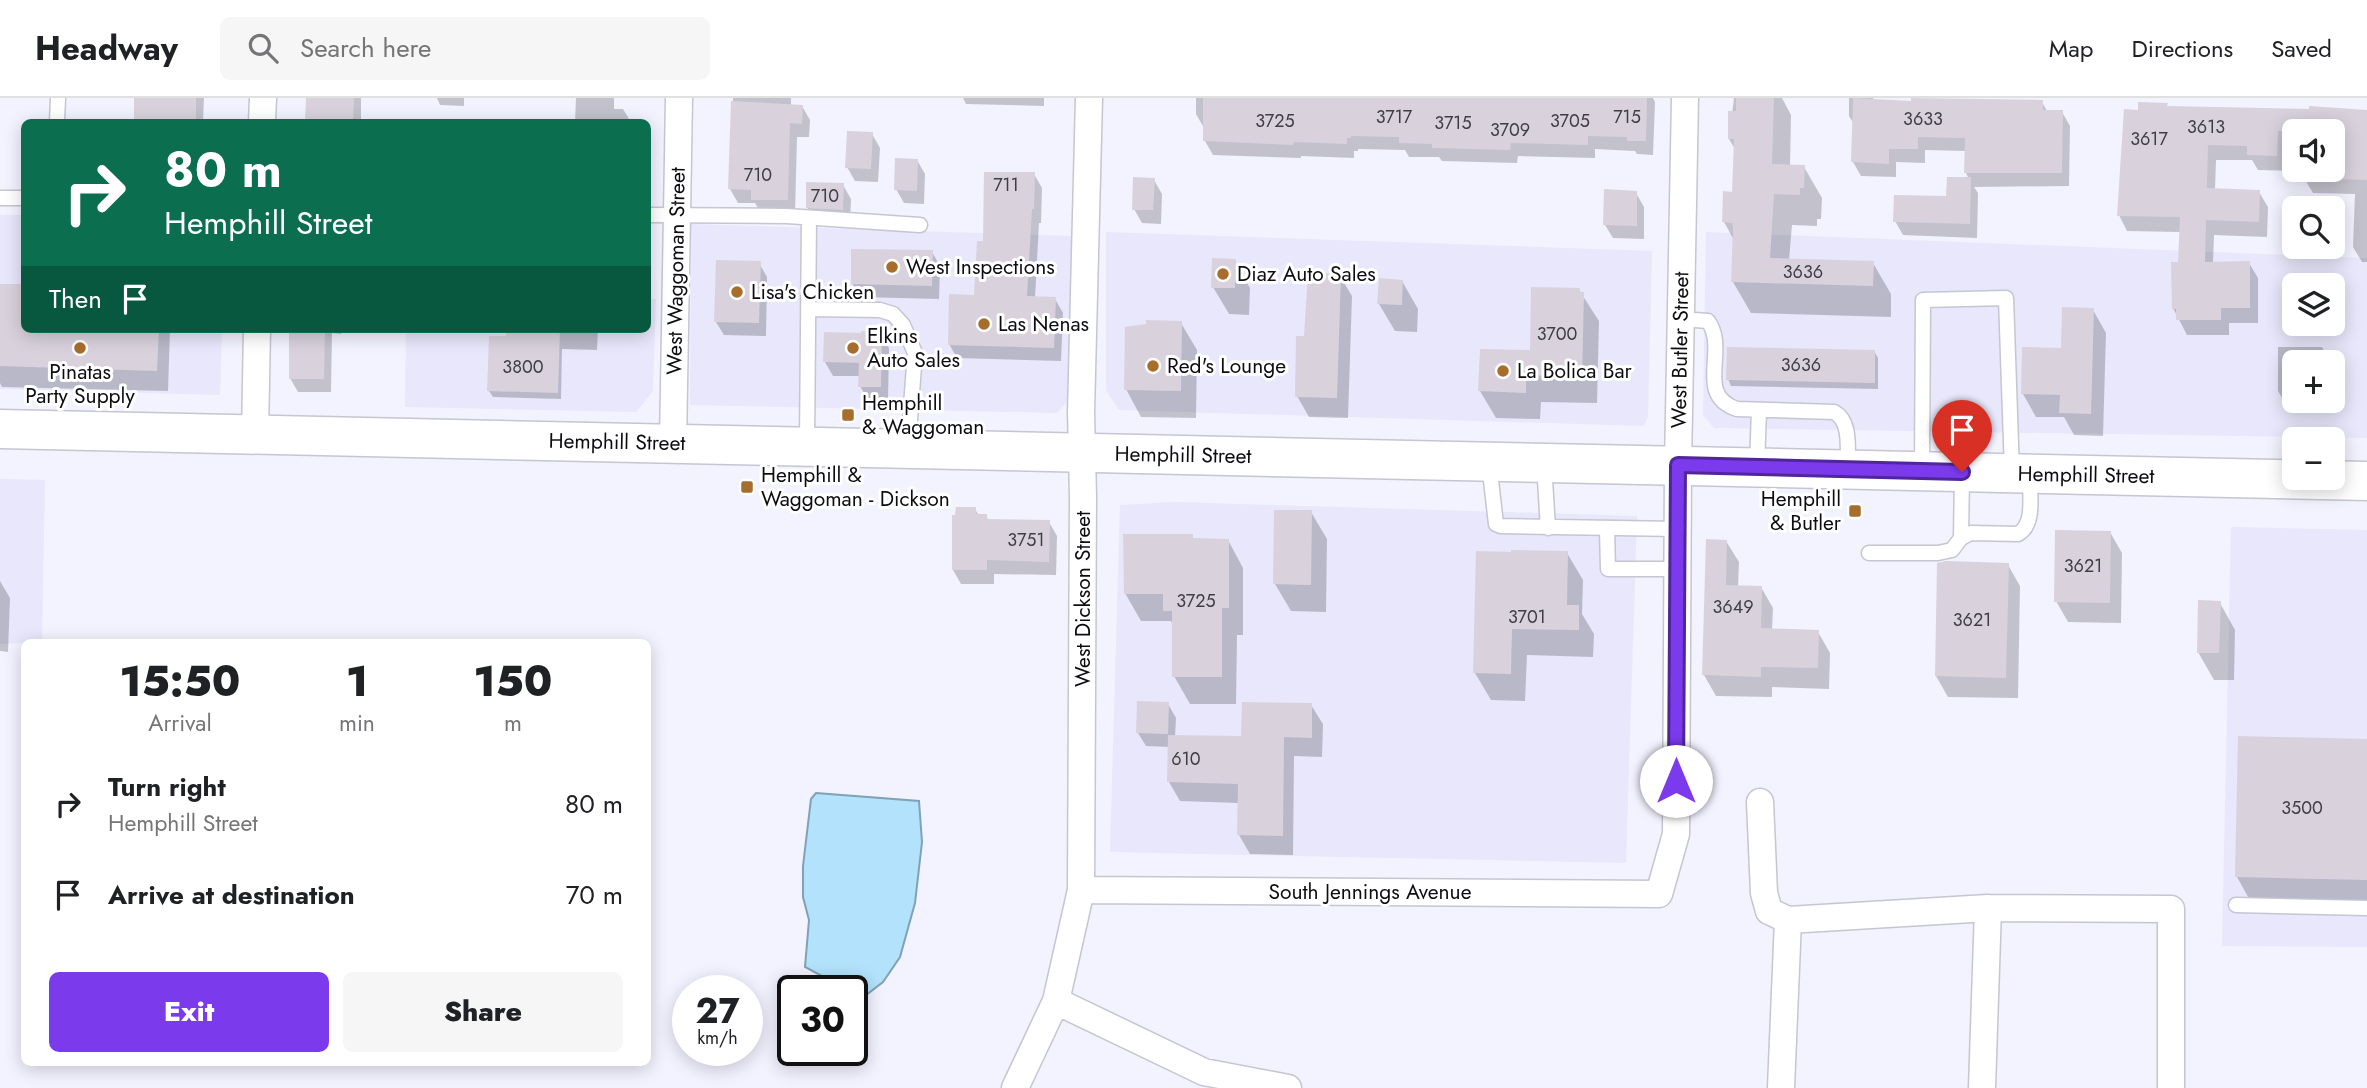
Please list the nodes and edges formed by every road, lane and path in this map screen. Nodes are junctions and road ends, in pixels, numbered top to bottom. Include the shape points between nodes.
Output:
1 (58, 98) edge
2 (263, 98) edge
3 (679, 98) edge
4 (1090, 98) edge
5 (1685, 98) edge
6 (57, 119) edge
7 (262, 119) edge
8 (0, 198) edge
9 (21, 198) edge
10 (651, 215) edge
11 (677, 216) junction
12 (809, 218) junction
13 (920, 225) dead end
14 (810, 309) junction
15 (1681, 319) junction
16 (257, 333) edge
17 (1759, 410) junction
18 (0, 429) edge
19 (255, 435) junction
20 (673, 444) junction
21 (807, 447) junction
22 (908, 449) junction
23 (1083, 453) junction
24 (1489, 461) junction
25 (1544, 463) junction
26 (1678, 465) junction
27 (1757, 467) junction
28 (1848, 470) junction
29 (1922, 471) junction
30 (1962, 472) junction
31 (2021, 473) junction
32 (2367, 481) edge
33 (1548, 527) junction
34 (1607, 529) junction
35 (1678, 529) junction
36 (1961, 538) junction
37 (1869, 553) dead end
38 (1678, 569) junction
39 (1760, 802) dead end
40 (1081, 890) junction
41 (1659, 894) joint
42 (2236, 905) dead end
43 (1988, 908) junction
44 (2367, 908) edge
45 (1788, 920) junction
46 (1056, 1001) junction
47 (1015, 1088) edge
48 (1288, 1088) edge
49 (1781, 1088) edge
50 (1982, 1088) edge
51 (2171, 1088) edge

1 - 6 lane
2 - 7 street
3 - 11 street, West Waggoman Street
4 - 23 street, West Dickson Street
5 - 15 street, West Butler Street
8 - 9 lane
10 - 11 lane
11 - 12 lane
11 - 20 street, West Waggoman Street
12 - 13 lane
12 - 14 lane
14 - 21 lane
14 - 22 lane via 880,310 903,324 915,353
15 - 17 lane via 1708,321 1713,328 1717,396 1737,409
15 - 26 street, West Butler Street
16 - 19 street
17 - 27 lane
17 - 28 lane via 1841,415 1846,423
18 - 19 main road, Hemphill Street
19 - 20 main road, Hemphill Street
20 - 21 main road, Hemphill Street
21 - 22 main road, Hemphill Street
22 - 23 main road, Hemphill Street
23 - 24 main road, Hemphill Street
23 - 40 street, West Dickson Street
24 - 25 main road, Hemphill Street
24 - 33 lane via 1496,524
25 - 26 main road, Hemphill Street
25 - 33 lane
26 - 27 main road, Hemphill Street
26 - 35 street, West Butler Street
27 - 28 main road, Hemphill Street
28 - 29 main road, Hemphill Street
29 - 30 main road, Hemphill Street
29 - 31 lane via 1923,300 2006,298
30 - 31 main road, Hemphill Street
30 - 36 lane
31 - 32 main road, Hemphill Street
31 - 36 lane via 2029,523 2024,531 1971,533
33 - 34 lane
34 - 35 lane
34 - 38 lane via 1608,569
35 - 38 street, West Butler Street
36 - 37 lane via 1951,550 1938,553
38 - 41 street, West Butler Street via 1676,834
39 - 45 street via 1766,902 1769,911
40 - 41 street, South Jennings Avenue
40 - 46 street, West Dickson Street
42 - 44 lane
43 - 45 street
43 - 50 street
43 - 51 street via 2171,909
45 - 49 street
46 - 47 street, West Dickson Street
46 - 48 street via 1204,1072

